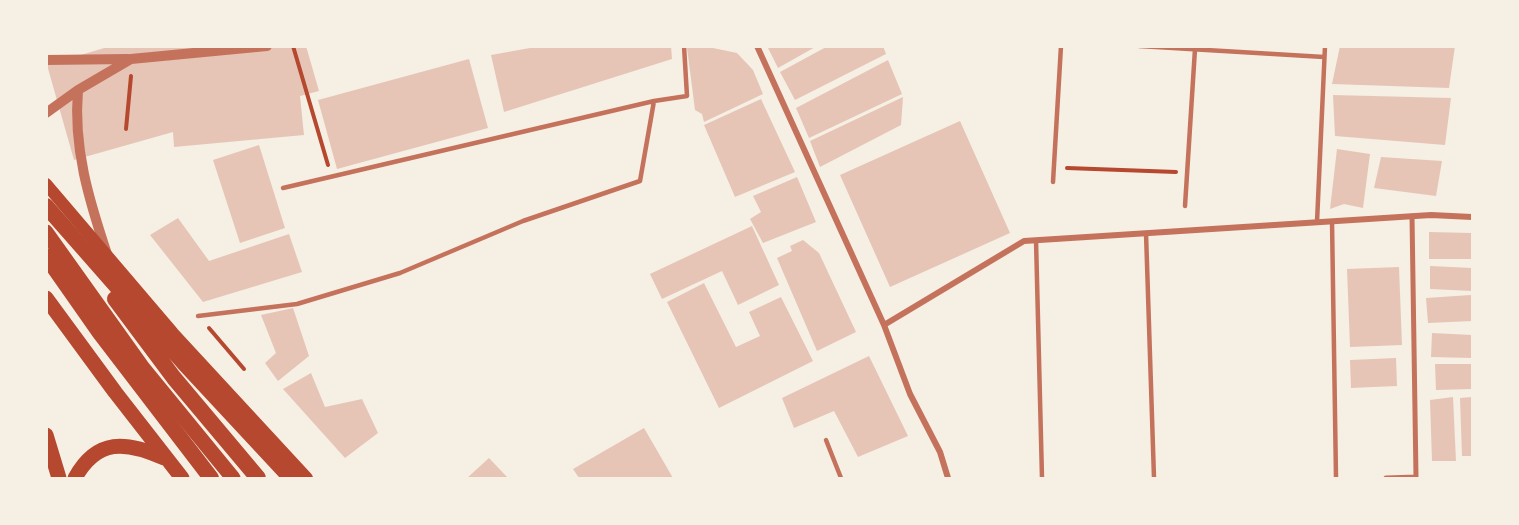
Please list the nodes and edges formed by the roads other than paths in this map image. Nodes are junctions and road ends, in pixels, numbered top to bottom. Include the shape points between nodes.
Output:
1 (267, 46) edge
2 (684, 46) edge
3 (757, 46) edge
4 (1061, 46) edge
5 (1139, 46) edge
6 (1325, 46) edge
7 (1195, 48) edge
8 (1324, 57) junction
9 (131, 59) junction
10 (46, 60) edge
11 (78, 90) junction
12 (654, 101) junction
13 (46, 113) edge
14 (1053, 182) dead end
15 (46, 184) edge
16 (283, 188) dead end
17 (1185, 206) dead end
18 (49, 209) edge
19 (1412, 216) junction
20 (1473, 217) edge
21 (1332, 221) junction
22 (1317, 222) junction
23 (46, 232) edge
24 (1146, 232) junction
25 (1036, 240) junction
26 (107, 255) junction
27 (46, 256) edge
28 (46, 298) edge
29 (145, 301) junction
30 (198, 316) road end
31 (884, 325) junction
32 (160, 391) junction
33 (46, 435) edge
34 (826, 440) dead end
35 (166, 459) junction
36 (59, 478) edge
37 (75, 478) edge
38 (182, 478) edge
39 (211, 478) edge
40 (233, 478) edge
41 (258, 478) edge
42 (291, 478) edge
43 (307, 478) edge
44 (841, 478) edge
45 (948, 478) edge
46 (1042, 478) edge
47 (1154, 478) edge
48 (1336, 478) edge
49 (1386, 478) edge

1 - 9 street
2 - 12 lane via 687,96
3 - 31 street
4 - 14 lane
5 - 7 lane
6 - 8 lane
7 - 8 lane
7 - 17 lane
8 - 22 lane
9 - 10 street
9 - 11 street
11 - 13 street
11 - 26 street via 76,125 81,166
12 - 16 lane
12 - 30 lane via 640,181 523,221 400,273 297,304
15 - 26 main road
18 - 41 highway via 168,369
18 - 42 highway
19 - 20 street
19 - 21 street
19 - 49 street via 1416,477
21 - 22 street
21 - 48 lane
22 - 24 street
23 - 32 main road
24 - 25 street
24 - 47 lane
25 - 31 street via 1024,241
25 - 46 lane
26 - 29 main road
27 - 39 highway
28 - 35 main road
29 - 32 main road
29 - 43 main road
31 - 45 street
32 - 40 main road
33 - 36 main road
34 - 44 lane
35 - 37 main road via 140,448 110,448 90,456
35 - 38 main road

